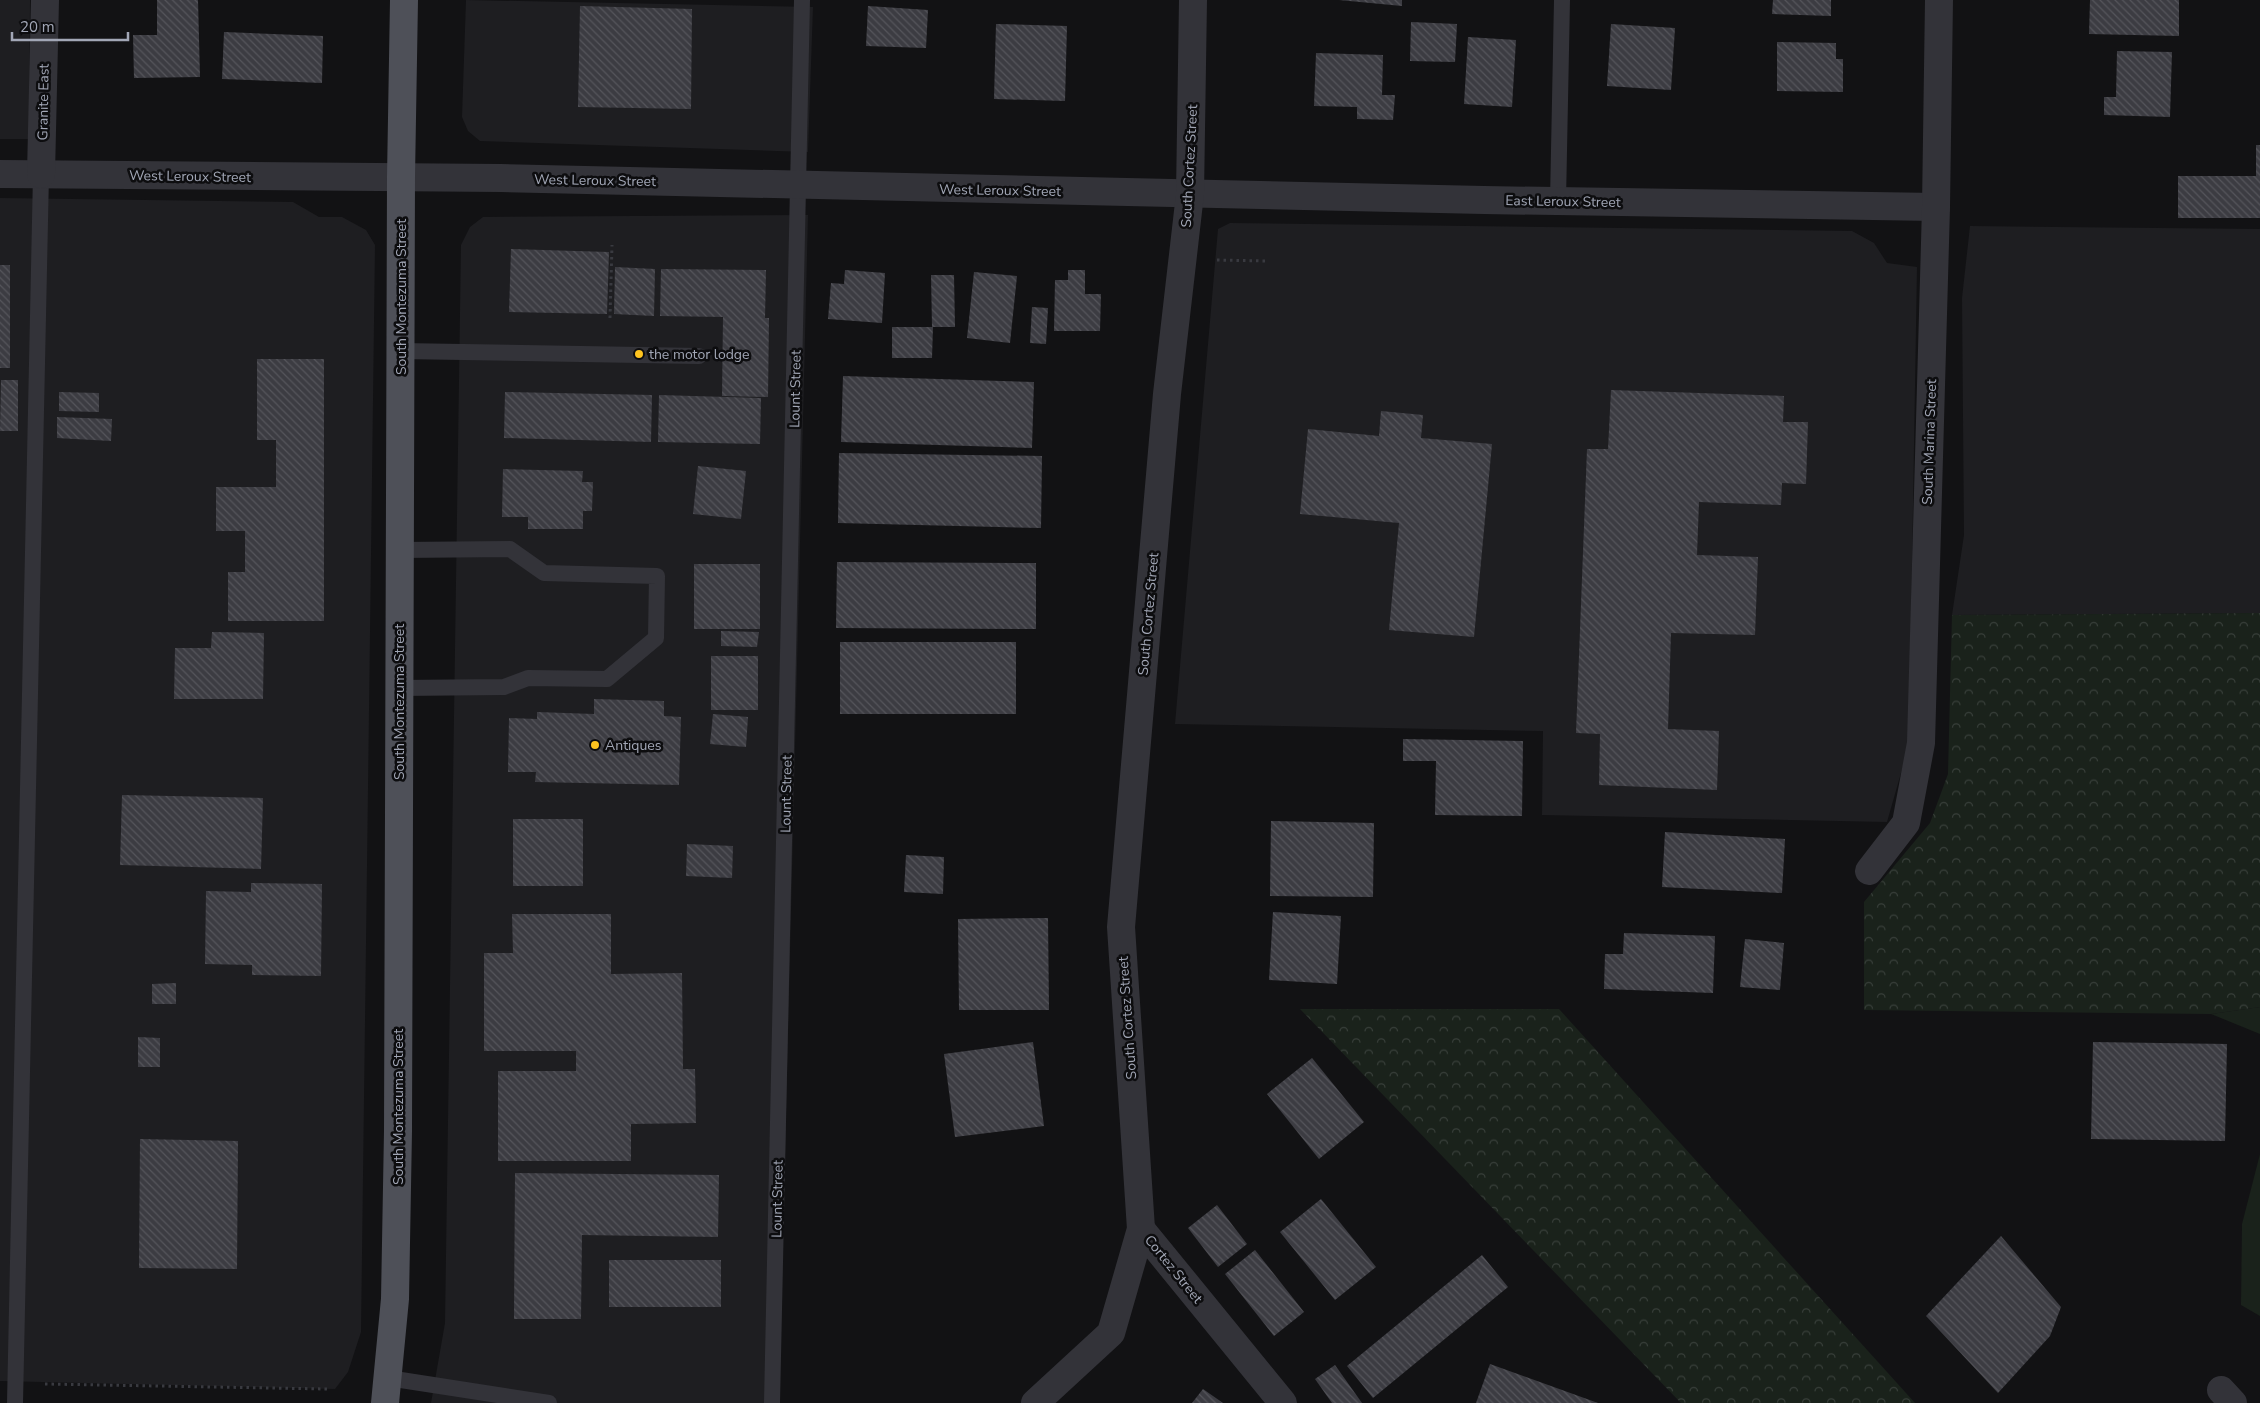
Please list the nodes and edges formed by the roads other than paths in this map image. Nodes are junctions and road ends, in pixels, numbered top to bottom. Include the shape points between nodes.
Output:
1 (44, 0) edge
2 (404, 0) edge
3 (802, 0) edge
4 (1193, 0) edge
5 (1562, 0) edge
6 (1939, 0) edge
7 (0, 174) edge
8 (41, 174) junction
9 (401, 178) junction
10 (799, 185) junction
11 (1190, 194) junction
12 (1558, 201) junction
13 (1936, 206) junction
14 (400, 351) junction
15 (699, 356) dead end
16 (400, 550) junction
17 (399, 688) junction
18 (1869, 871) dead end
19 (1141, 1229) junction
20 (386, 1390) edge
21 (15, 1403) edge
22 (549, 1403) edge
23 (772, 1403) edge
24 (1035, 1403) edge
25 (1284, 1403) edge

1 - 8 street, Granite East
2 - 9 main road, South Montezuma Street
3 - 10 lane, Lount Street
4 - 11 street, South Cortez Street
5 - 12 lane
6 - 13 street, South Marina Street
7 - 8 street, West Leroux Street
8 - 9 street, West Leroux Street
8 - 21 lane
9 - 10 street, West Leroux Street
9 - 14 main road, South Montezuma Street
10 - 11 street, West Leroux Street
10 - 23 lane, Lount Street
11 - 12 street, East Leroux Street
11 - 19 street, South Cortez Street via 1167,394 1121,927
12 - 13 street, East Leroux Street
13 - 18 street, South Marina Street via 1921,743 1906,823
14 - 15 lane
14 - 16 main road, South Montezuma Street
16 - 17 main road, South Montezuma Street
16 - 17 lane via 510,549 544,573 657,576 656,638 607,679 528,678 504,687
17 - 20 main road, South Montezuma Street via 395,1299
19 - 24 street, Cortez Street via 1111,1333
19 - 25 street, Cortez Street
20 - 22 lane

